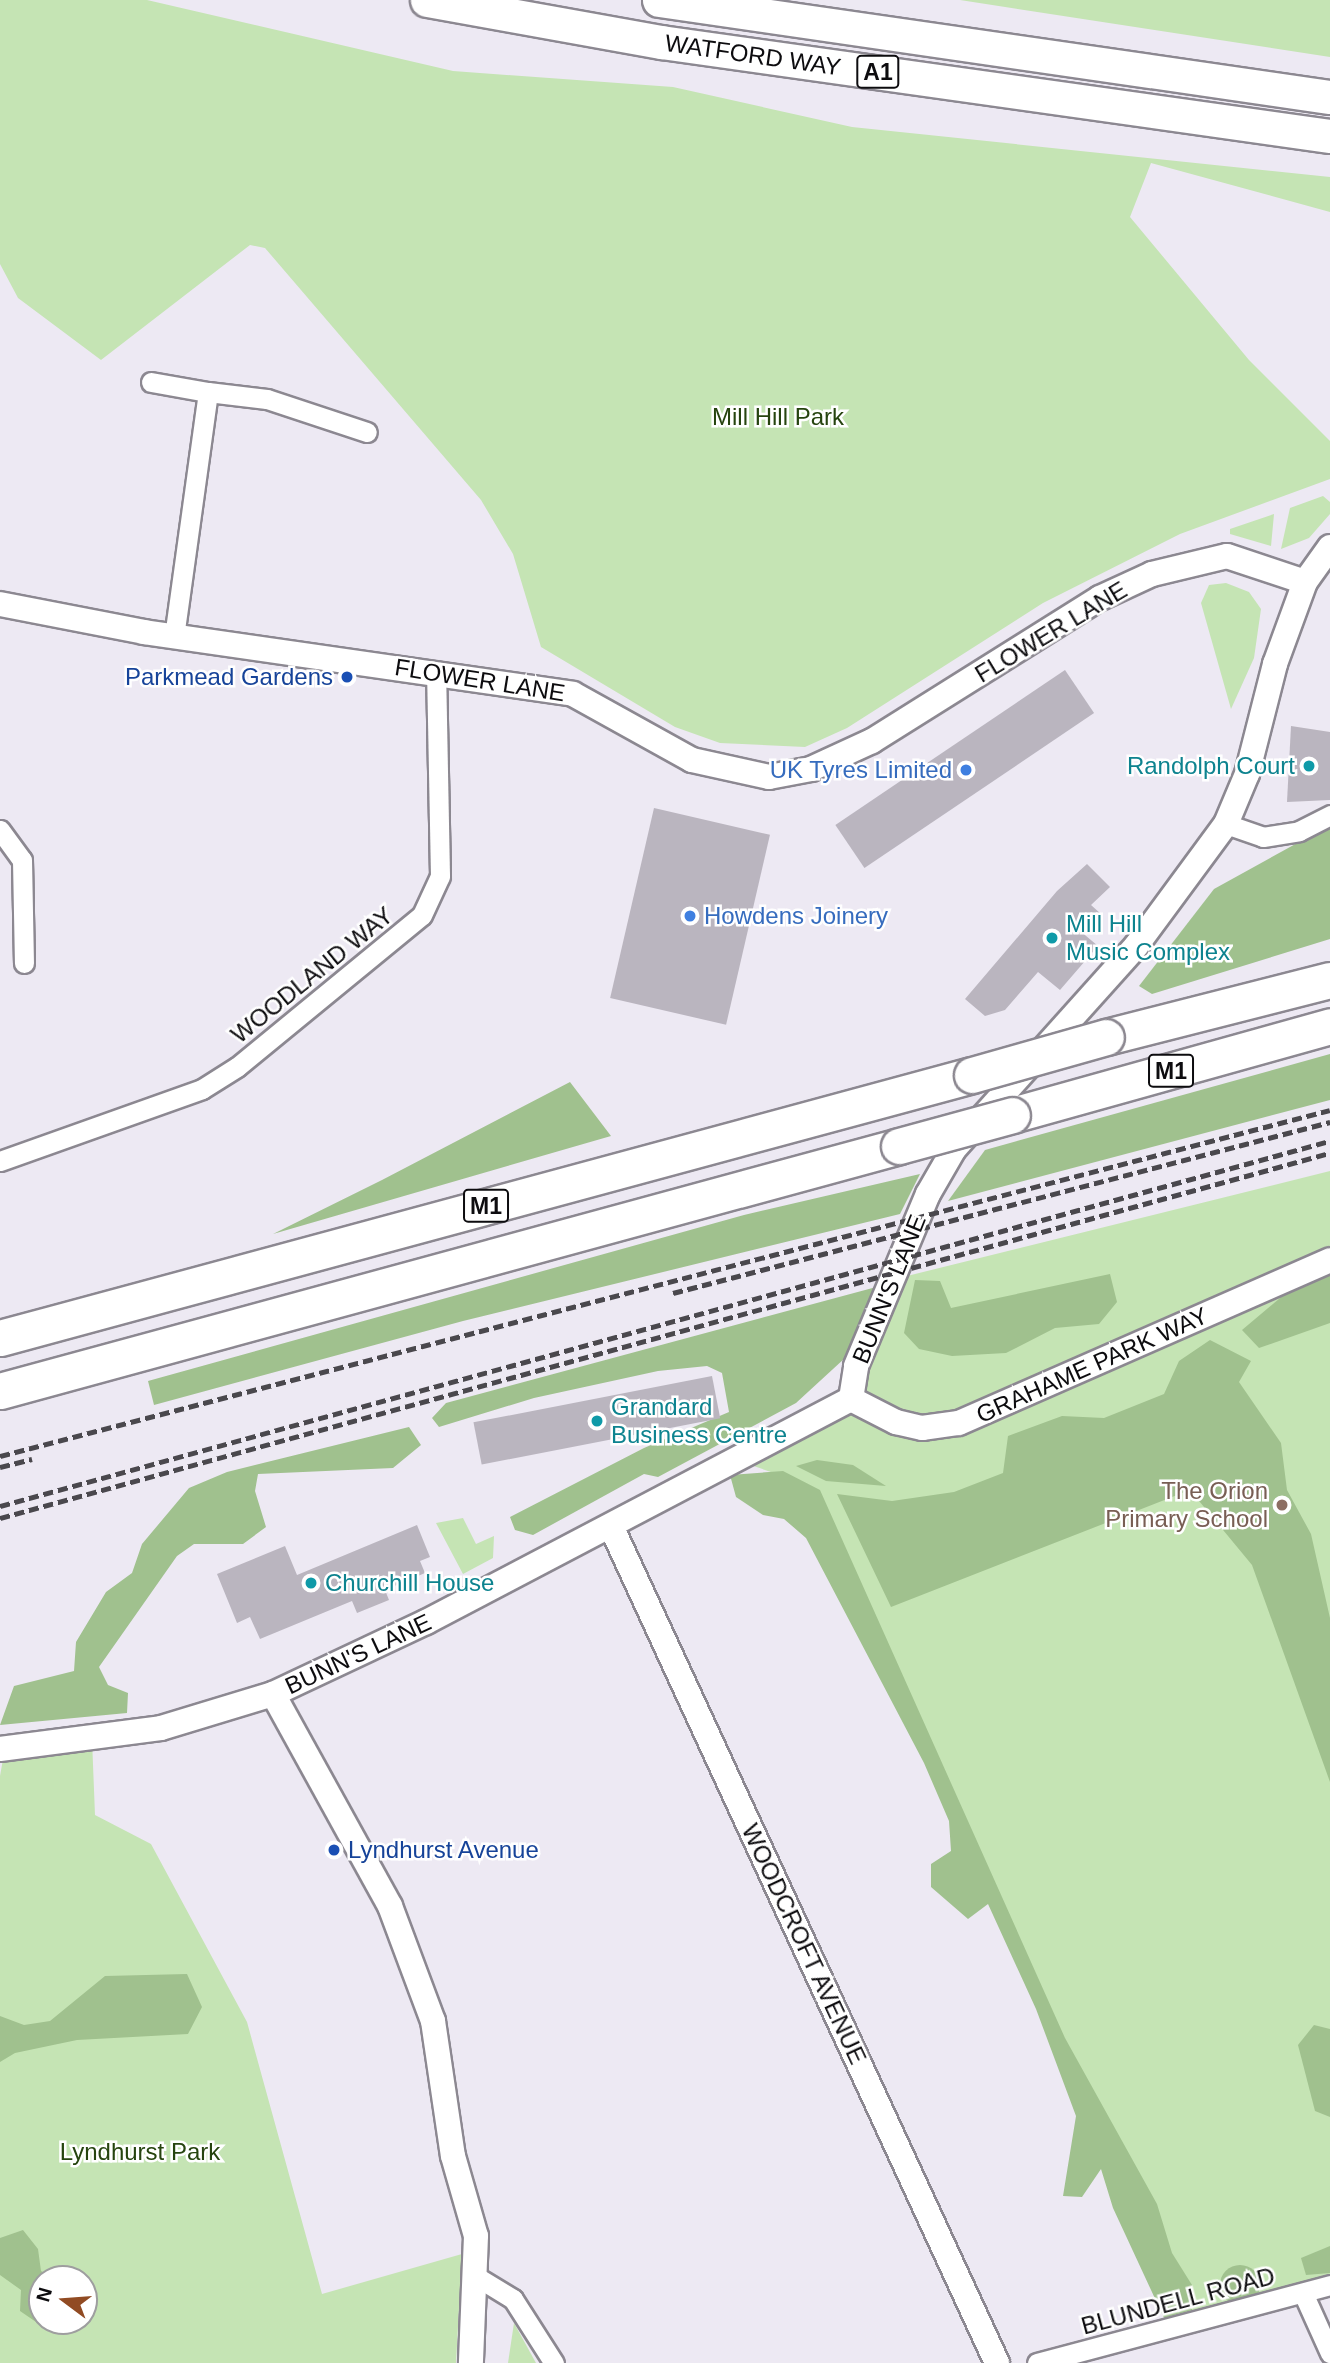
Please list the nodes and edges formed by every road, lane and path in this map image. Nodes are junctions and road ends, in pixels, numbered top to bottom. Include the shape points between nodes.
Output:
1 (426, 0) edge
2 (659, 0) edge
3 (1330, 97) edge
4 (1330, 136) edge
5 (151, 382) dead end
6 (208, 392) junction
7 (367, 432) dead end
8 (1330, 547) edge
9 (1305, 582) junction
10 (0, 604) edge
11 (174, 637) junction
12 (436, 672) junction
13 (1330, 815) edge
14 (1226, 824) junction
15 (0, 830) edge
16 (24, 964) dead end
17 (1330, 980) edge
18 (1330, 1026) edge
19 (0, 1161) edge
20 (1330, 1260) edge
21 (0, 1338) edge
22 (0, 1391) edge
23 (851, 1399) junction
24 (611, 1526) junction
25 (273, 1695) junction
26 (0, 1749) edge
27 (477, 2277) junction
28 (1330, 2285) edge
29 (1303, 2293) junction
30 (1330, 2353) edge
31 (471, 2363) edge
32 (554, 2363) edge
33 (997, 2363) edge
34 (1037, 2363) edge

1 - 4 highway, WATFORD WAY / A1 via 662,43
2 - 3 highway, WATFORD WAY / A1
5 - 6 street
6 - 7 street via 267,399
6 - 11 street
8 - 9 street, BUNN'S LANE
9 - 12 street, FLOWER LANE via 1227,556 1152,574 1100,598 872,741 811,769 769,777 692,760 573,694
9 - 14 street, BUNN'S LANE via 1275,664 1247,774
10 - 11 street, FLOWER LANE
11 - 12 street, FLOWER LANE
12 - 19 street, WOODLAND WAY via 441,867 422,915 237,1067 202,1089
13 - 14 street via 1299,831 1263,838
14 - 23 street, BUNN'S LANE via 1136,946 954,1149 928,1194 856,1366
15 - 16 street via 22,860
17 - 21 highway, M1, bridge
18 - 22 highway, M1, bridge
20 - 23 street, GRAHAME PARK WAY via 959,1423 922,1427 895,1422
23 - 24 street, BUNN'S LANE
24 - 25 street, BUNN'S LANE
24 - 33 street, WOODCROFT AVENUE
25 - 26 street, BUNN'S LANE via 161,1728
25 - 27 street via 390,1906 428,2008 444,2068 453,2156 476,2236
27 - 31 street
27 - 32 street via 513,2299
28 - 29 street, BLUNDELL ROAD
29 - 30 street
29 - 34 street, BLUNDELL ROAD

